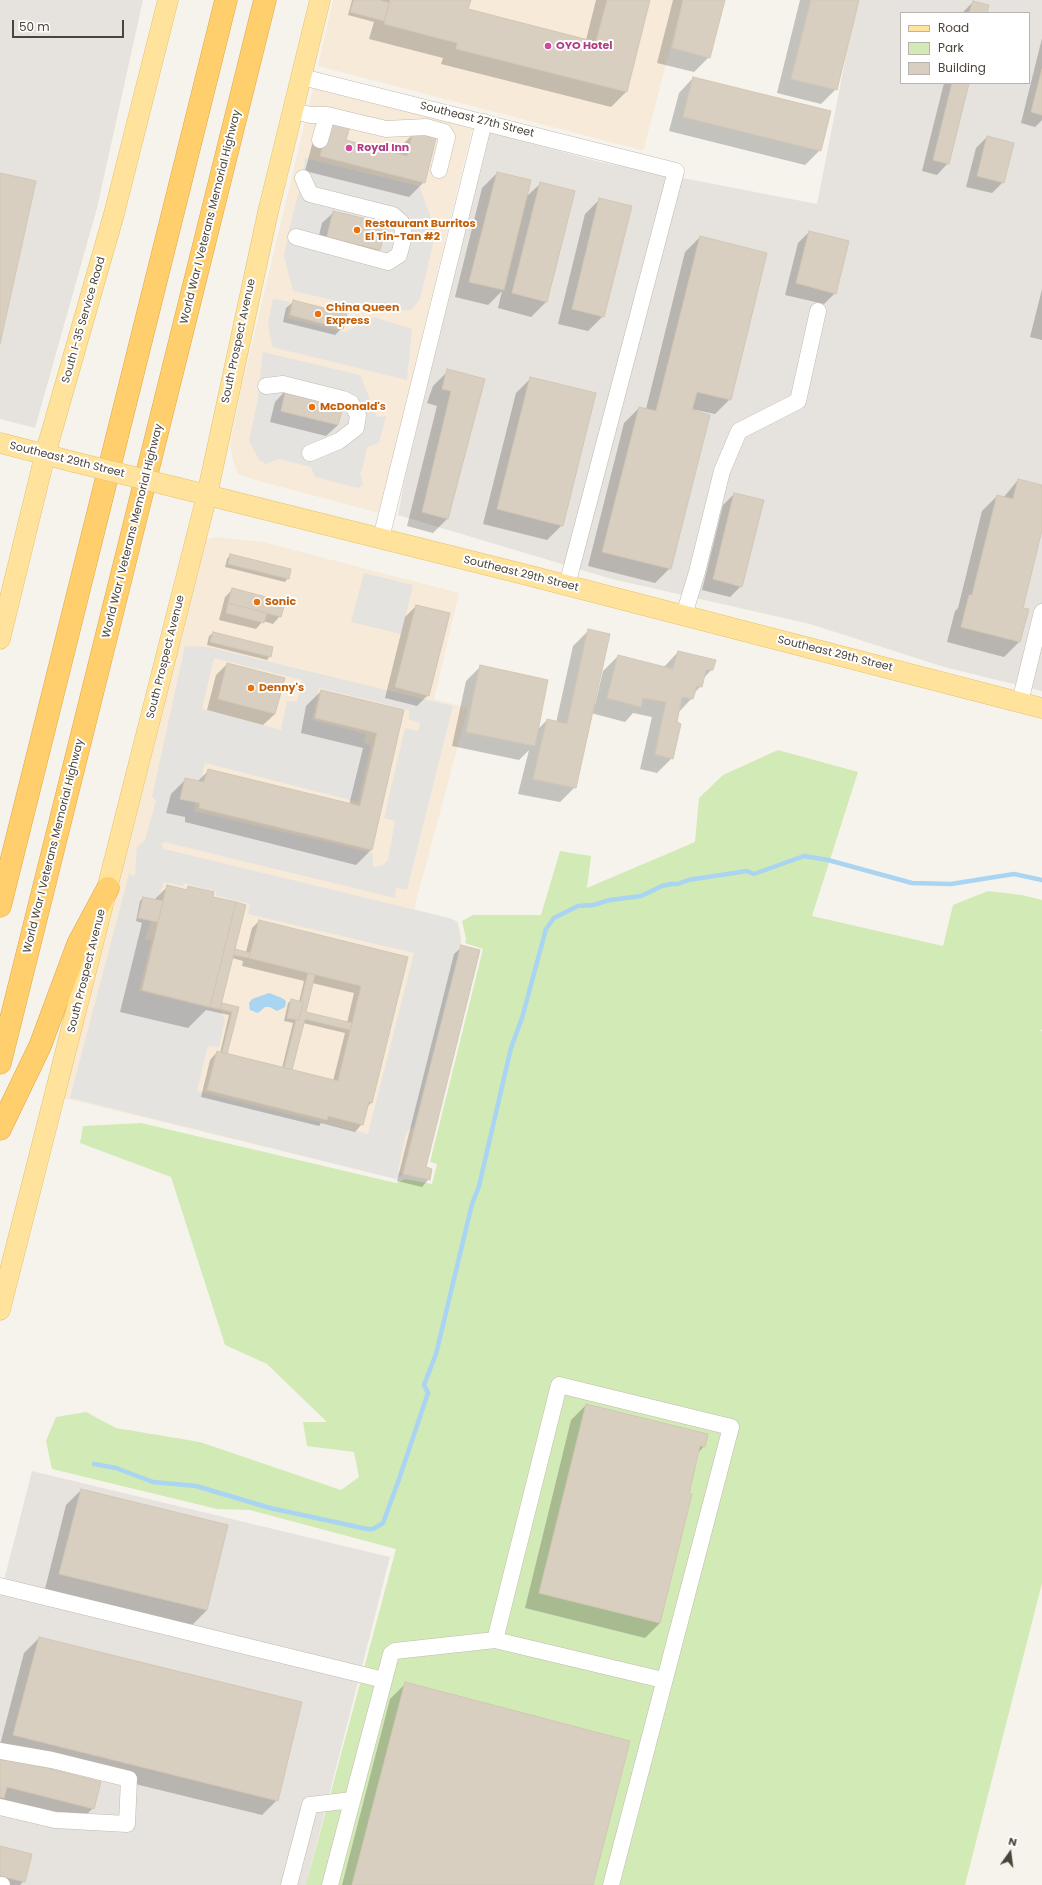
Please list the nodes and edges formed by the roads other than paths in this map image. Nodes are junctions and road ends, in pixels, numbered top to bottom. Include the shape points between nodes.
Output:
1 (168, 0) edge
2 (226, 0) edge
3 (266, 0) edge
4 (320, 0) edge
5 (302, 77) junction
6 (432, 109) junction
7 (293, 111) junction
8 (327, 115) junction
9 (484, 122) junction
10 (426, 127) junction
11 (320, 140) dead end
12 (439, 170) dead end
13 (303, 178) dead end
14 (296, 237) dead end
15 (818, 311) dead end
16 (266, 386) dead end
17 (0, 443) edge
18 (310, 453) dead end
19 (46, 454) junction
20 (207, 495) junction
21 (382, 538) junction
22 (567, 585) junction
23 (5, 594) edge
24 (1042, 612) edge
25 (684, 615) junction
26 (0, 639) edge
27 (1020, 702) junction
28 (1042, 708) edge
29 (108, 888) junction
30 (0, 906) edge
31 (0, 1063) edge
32 (0, 1129) edge
33 (0, 1310) edge
34 (0, 1586) edge
35 (495, 1640) junction
36 (384, 1680) junction
37 (663, 1680) junction
38 (0, 1751) edge
39 (352, 1800) junction
40 (0, 1807) edge
41 (289, 1885) edge
42 (330, 1885) edge
43 (611, 1885) edge

1 - 19 main road, South I-35 Service Road via 114,214
2 - 30 highway
3 - 31 highway, World War I Veterans Memorial Highway
4 - 5 main road, South Prospect Avenue
5 - 6 street, Southeast 27th Street
5 - 7 main road, South Prospect Avenue
6 - 9 street, Southeast 27th Street
6 - 10 street
7 - 8 street
7 - 20 main road, South Prospect Avenue via 266,219
8 - 10 street via 386,129
8 - 11 street
9 - 21 street
9 - 22 street, Southeast 27th Street via 676,171
10 - 12 street via 444,132 447,137
13 - 14 street via 310,194 393,215 402,222 404,236 399,255 388,262
15 - 25 street via 798,400 738,431 722,471
16 - 18 street via 283,384 352,403 358,415 356,428 339,441
17 - 19 main road, Southeast 29th Street
19 - 20 main road, Southeast 29th Street, bridge
19 - 23 main road, South I-35 Service Road
20 - 21 main road, Southeast 29th Street
20 - 29 main road, South Prospect Avenue
21 - 22 main road, Southeast 29th Street
22 - 25 main road, Southeast 29th Street
23 - 26 main road, South I-35 Service Road
24 - 27 street
25 - 27 main road, Southeast 29th Street
27 - 28 main road, Southeast 29th Street
29 - 32 highway via 78,944 40,1046
29 - 33 main road, South Prospect Avenue
34 - 36 street
35 - 36 street via 395,1650 391,1654
35 - 37 street
35 - 37 street via 559,1385 731,1427 674,1647
36 - 39 street
37 - 43 street
38 - 40 street via 52,1760 129,1779 126,1824 55,1820
39 - 41 street via 310,1805
39 - 42 street

